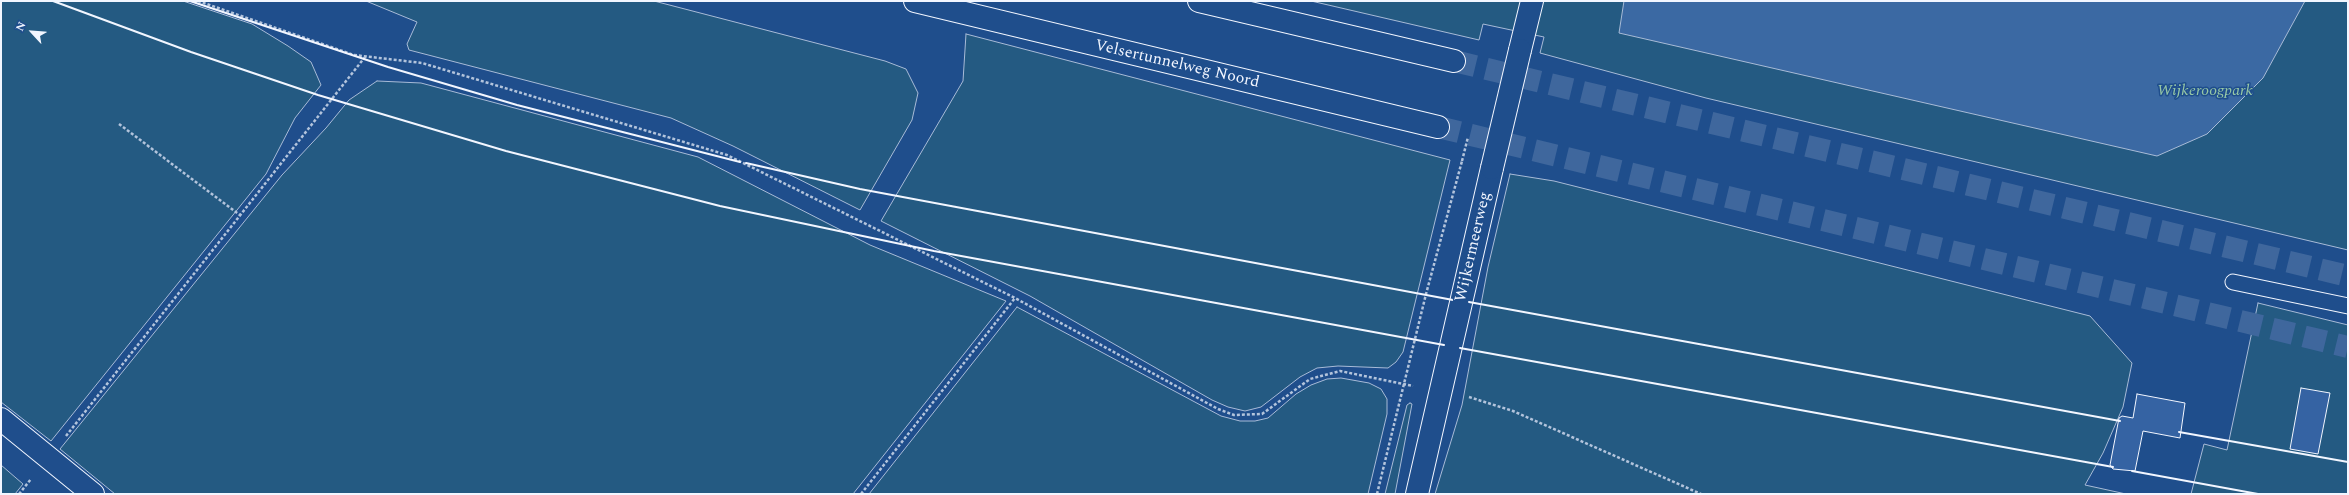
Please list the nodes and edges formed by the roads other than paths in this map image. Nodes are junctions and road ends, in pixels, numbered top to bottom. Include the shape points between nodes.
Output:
1 (915, 1) edge
2 (1199, 1) edge
3 (1532, 1) edge
4 (1454, 61) tunnel mouth
5 (1438, 127) tunnel mouth
6 (2233, 282) dead end
7 (2348, 306) edge
8 (1, 419) edge
9 (93, 494) edge
10 (1417, 494) edge

1 - 5 main road, Velsertunnelweg Noord
2 - 4 main road
3 - 10 main road, Wijkermeerweg, bridge
6 - 7 lane
8 - 9 main road

